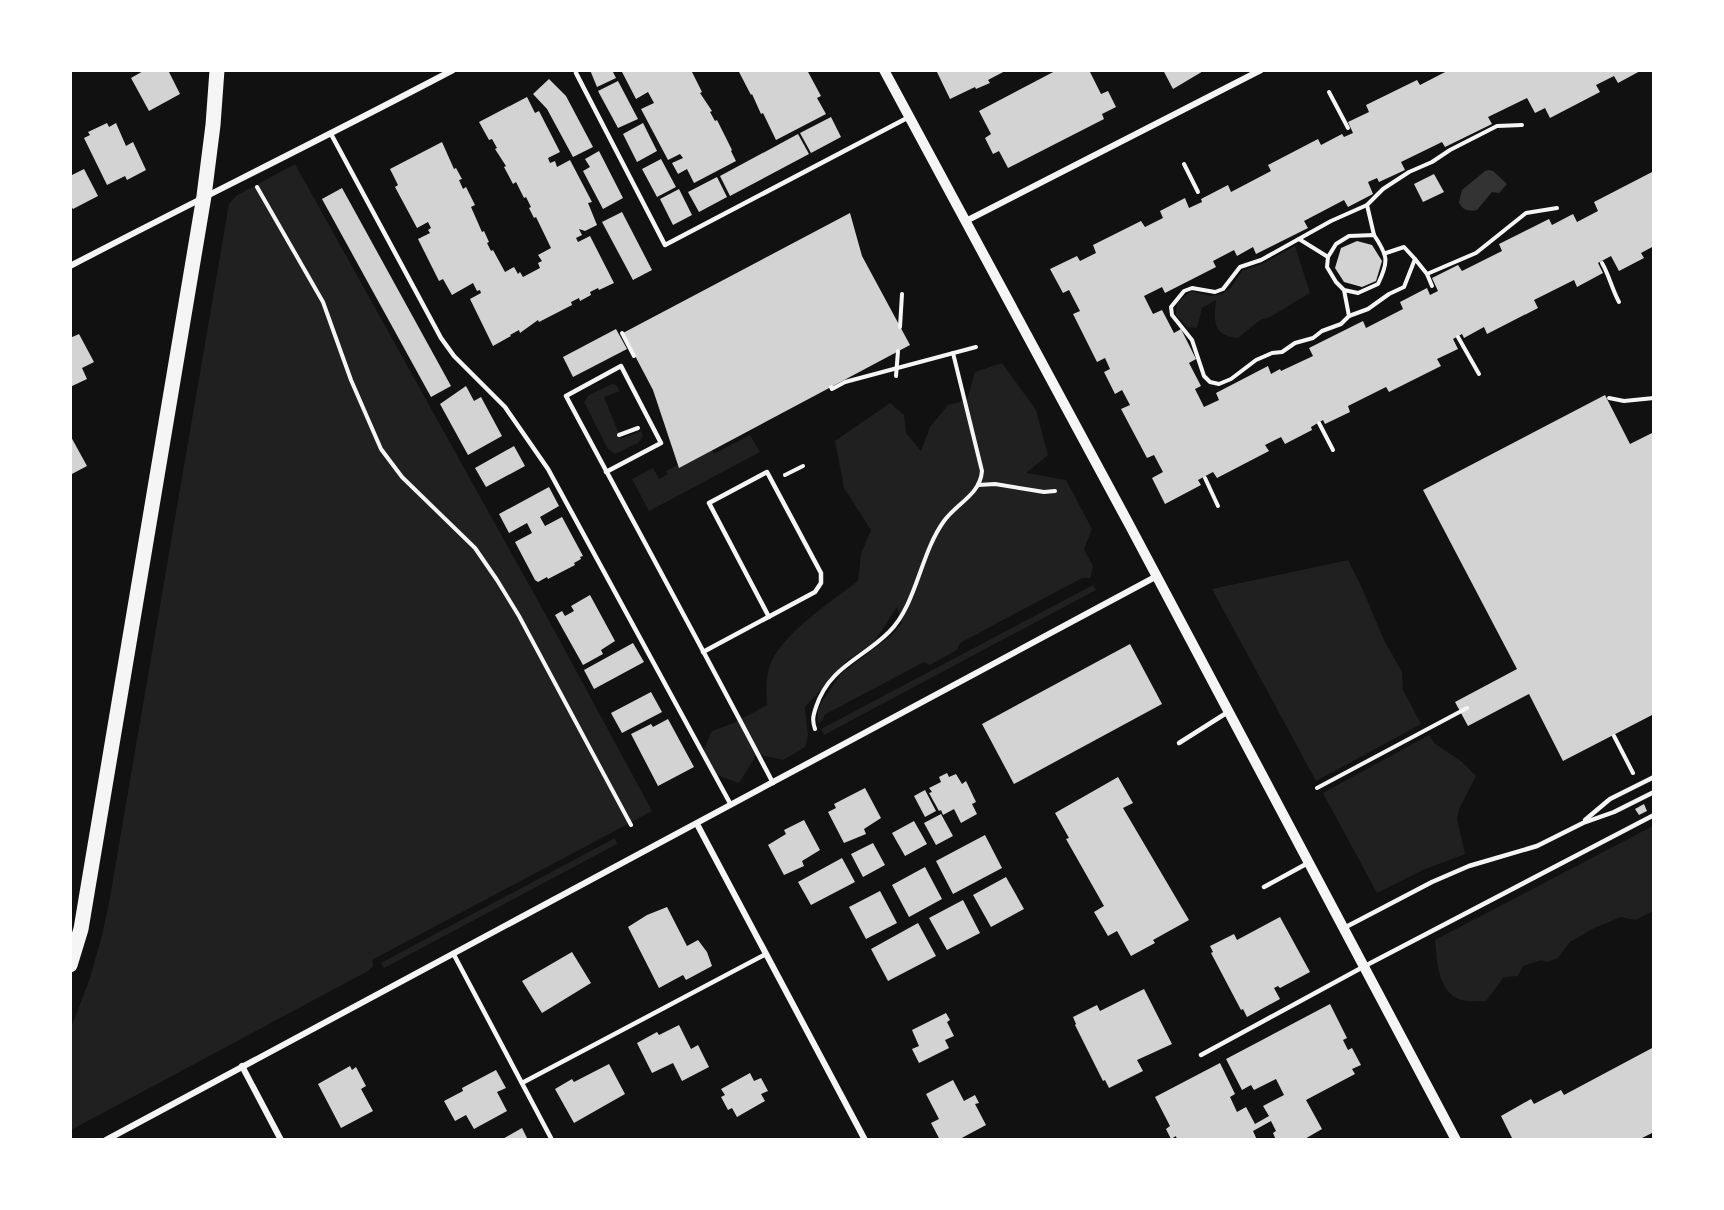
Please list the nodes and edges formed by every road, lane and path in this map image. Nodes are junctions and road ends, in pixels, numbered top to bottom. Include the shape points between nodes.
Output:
1 (217, 70) edge
2 (453, 70) edge
3 (884, 70) edge
4 (1261, 70) edge
5 (576, 73) dead end
6 (1329, 92) dead end
7 (909, 117) junction
8 (1522, 125) dead end
9 (1348, 128) dead end
10 (331, 134) junction
11 (1184, 164) dead end
12 (256, 185) dead end
13 (1198, 192) dead end
14 (204, 196) junction
15 (1367, 205) junction
16 (1557, 208) dead end
17 (966, 221) junction
18 (1374, 235) junction
19 (1299, 239) junction
20 (1386, 253) junction
21 (1328, 257) junction
22 (1415, 258) junction
23 (1602, 262) dead end
24 (70, 266) edge
25 (1428, 274) junction
26 (1432, 286) dead end
27 (1344, 290) junction
28 (902, 294) dead end
29 (1619, 302) dead end
30 (1349, 316) junction
31 (900, 327) dead end
32 (1458, 337) dead end
33 (976, 347) dead end
34 (898, 351) dead end
35 (954, 352) junction
36 (897, 368) junction
37 (1479, 374) dead end
38 (896, 376) dead end
39 (831, 387) dead end
40 (1609, 398) dead end
41 (1653, 398) edge
42 (1319, 423) dead end
43 (639, 427) dead end
44 (620, 435) dead end
45 (1333, 450) dead end
46 (803, 466) dead end
47 (606, 472) junction
48 (785, 475) dead end
49 (1205, 478) dead end
50 (978, 485) junction
51 (1055, 491) dead end
52 (1218, 506) dead end
53 (1157, 576) junction
54 (769, 616) junction
55 (703, 652) junction
56 (1467, 708) dead end
57 (1228, 712) junction
58 (815, 729) dead end
59 (1614, 736) dead end
60 (1179, 743) dead end
61 (1653, 777) edge
62 (773, 783) junction
63 (1638, 784) junction
64 (1317, 788) dead end
65 (1653, 792) edge
66 (731, 805) junction
67 (1653, 815) edge
68 (1582, 823) junction
69 (697, 824) junction
70 (632, 825) dead end
71 (1308, 863) junction
72 (1264, 887) dead end
73 (1343, 929) junction
74 (453, 953) junction
75 (766, 954) junction
76 (70, 965) edge
77 (1363, 967) junction
78 (1201, 1055) dead end
79 (242, 1066) junction
80 (522, 1083) junction
81 (106, 1140) edge
82 (282, 1140) edge
83 (552, 1140) edge
84 (865, 1140) edge
85 (1456, 1140) edge

1 - 14 main road
2 - 10 street
3 - 7 street
4 - 17 street
5 - 7 lane via 665,245
6 - 9 path
7 - 17 street
8 - 15 path via 1497,126 1450,150 1383,189
10 - 14 street
10 - 66 lane via 441,338 505,407 548,469
11 - 13 path
12 - 70 path via 323,302 381,449 402,477 475,548 497,580
14 - 24 street
14 - 76 main road via 81,929
15 - 18 path
15 - 19 path
16 - 25 path via 1526,213 1476,253
17 - 53 street
18 - 20 path
18 - 21 path via 1349,236 1336,244
19 - 21 path
19 - 30 path via 1240,267 1223,289 1215,292 1192,288 1170,307 1192,340 1204,376 1219,384 1256,360 1313,338
20 - 22 path via 1404,247
20 - 27 path via 1378,284 1358,293
21 - 27 path via 1335,282
22 - 25 path
22 - 30 path via 1404,287
23 - 29 path
25 - 26 path
27 - 30 path
28 - 31 path
32 - 37 path
33 - 35 path
34 - 36 path
35 - 36 path
35 - 50 path via 982,471
36 - 38 path
36 - 39 path
40 - 41 path
42 - 45 path
43 - 44 path
46 - 48 path
47 - 47 lane via 566,396 621,366 662,443
47 - 55 lane
49 - 52 path
50 - 51 path
50 - 58 path via 935,535 901,618 826,684 812,719
53 - 57 street
53 - 62 street
54 - 54 lane via 815,592 821,573 767,472 709,503
54 - 55 lane
55 - 62 lane
56 - 64 path
57 - 60 lane
57 - 71 street
59 - 63 path
61 - 63 lane
62 - 66 street
63 - 68 lane via 1610,799
65 - 68 lane
66 - 69 street
67 - 77 lane
68 - 73 lane via 1537,846 1469,866 1432,882
69 - 74 street
69 - 75 street
71 - 72 lane
71 - 73 street
73 - 77 street
74 - 79 street
74 - 80 lane
75 - 80 lane
75 - 84 street
77 - 78 lane
77 - 85 street
79 - 81 street
79 - 82 street
80 - 83 lane

